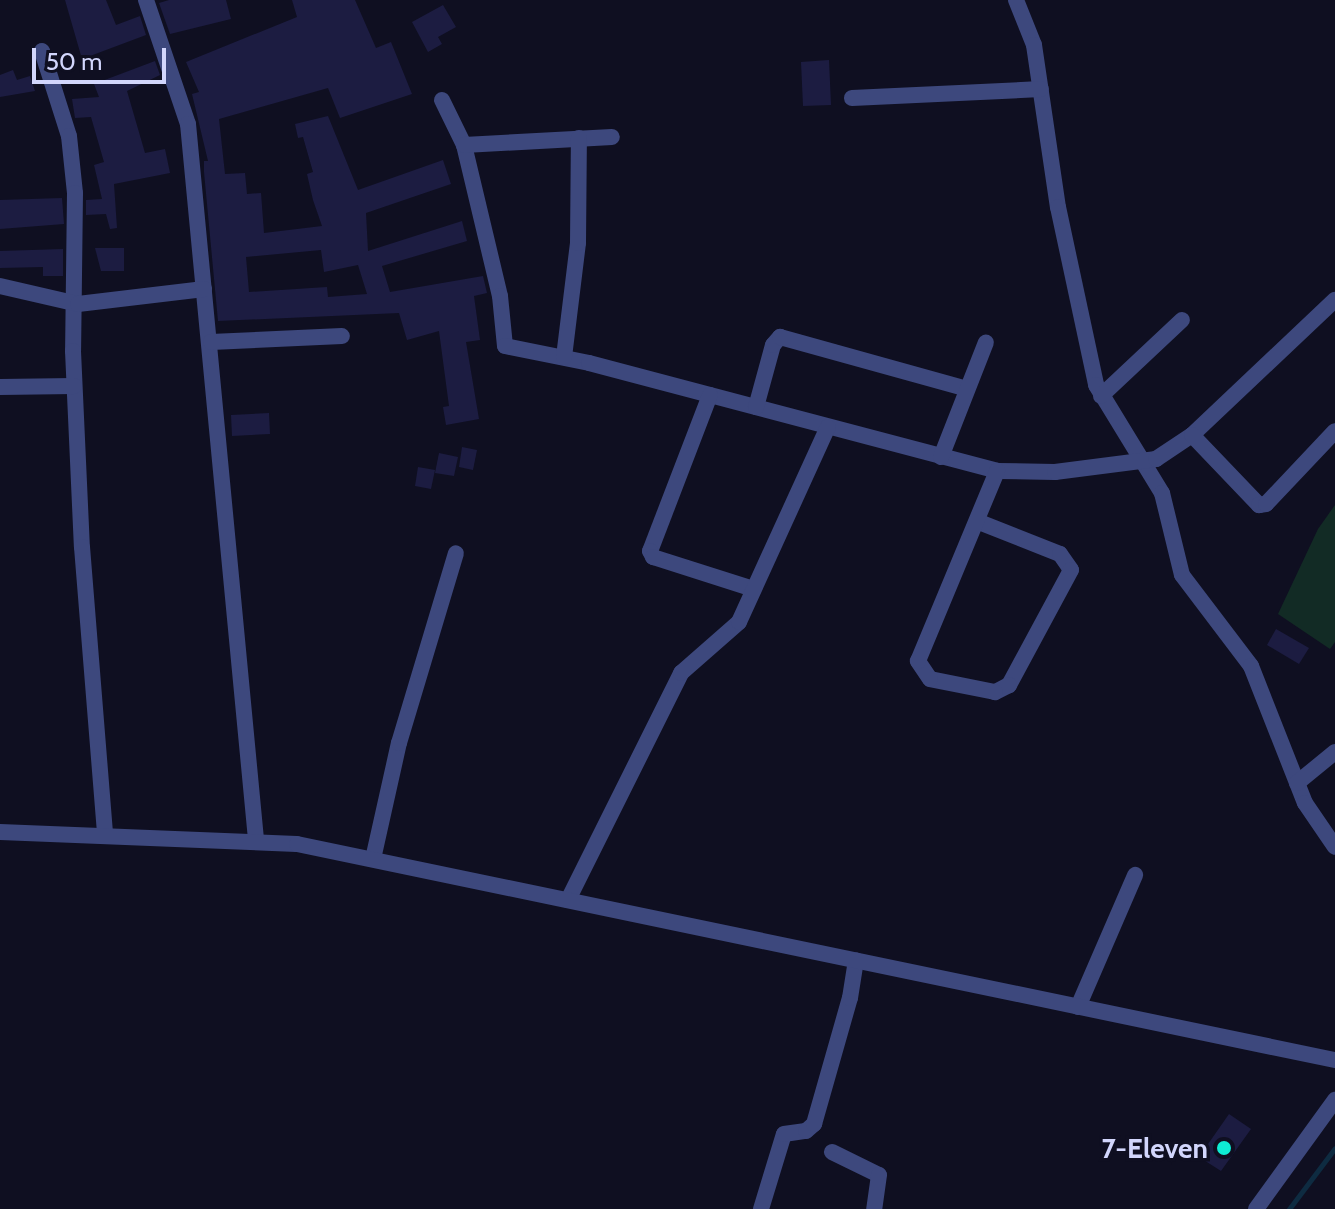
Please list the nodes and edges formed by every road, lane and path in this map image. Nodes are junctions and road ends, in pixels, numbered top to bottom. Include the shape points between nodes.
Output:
1 (146, 0) edge
2 (1016, 0) edge
3 (42, 51) dead end
4 (1041, 89) junction
5 (852, 98) dead end
6 (442, 100) dead end
7 (612, 137) dead end
8 (579, 138) junction
9 (464, 145) junction
10 (0, 286) edge
11 (204, 289) junction
12 (78, 304) junction
13 (1333, 305) edge
14 (1182, 320) dead end
15 (342, 336) dead end
16 (211, 342) junction
17 (986, 342) dead end
18 (564, 357) junction
19 (74, 386) junction
20 (0, 387) edge
21 (967, 389) junction
22 (710, 395) junction
23 (1101, 396) junction
24 (756, 407) junction
25 (828, 427) junction
26 (1335, 431) edge
27 (1192, 435) junction
28 (941, 457) junction
29 (1143, 461) junction
30 (997, 471) junction
31 (979, 522) junction
32 (456, 553) dead end
33 (753, 589) junction
34 (1335, 752) edge
35 (1297, 783) junction
36 (0, 832) edge
37 (105, 834) junction
38 (256, 840) junction
39 (1335, 847) edge
40 (373, 859) junction
41 (1135, 875) dead end
42 (568, 900) junction
43 (856, 960) junction
44 (1078, 1007) junction
45 (1335, 1060) edge
46 (1335, 1100) edge
47 (832, 1152) dead end
48 (761, 1209) edge
49 (874, 1209) edge
50 (1256, 1209) edge

1 - 11 street via 186,113
2 - 4 street via 1032,33
3 - 12 street via 69,136
4 - 5 street
4 - 23 street via 1075,295
6 - 9 street
7 - 8 street
8 - 9 street
8 - 18 street via 578,243
9 - 18 street via 500,296 505,346
10 - 12 street
11 - 12 street
11 - 16 street
12 - 19 street
13 - 27 street
14 - 23 street
15 - 16 street
16 - 38 street
17 - 21 street
18 - 22 street
19 - 20 street
19 - 37 street via 88,653
21 - 24 street via 780,337
21 - 28 street
22 - 24 street
22 - 33 street via 650,551 653,557
23 - 29 street
24 - 25 street
25 - 28 street
25 - 33 street
26 - 27 street via 1266,504 1259,505
27 - 29 street via 1156,459
28 - 30 street
29 - 30 street via 1032,473
29 - 35 street via 1168,508 1178,566 1251,666
30 - 31 street
31 - 31 street via 918,661 930,679 995,692 1009,685 1071,570 1060,554
32 - 40 street via 399,743
33 - 42 street via 733,631 695,656 681,673
34 - 35 street
35 - 39 street via 1313,819
36 - 37 street
37 - 38 street
38 - 40 street
40 - 42 street
41 - 44 street
42 - 43 street
43 - 44 street
43 - 48 street via 814,1124 806,1131 784,1134
44 - 45 street
46 - 50 street
47 - 49 street via 879,1175

